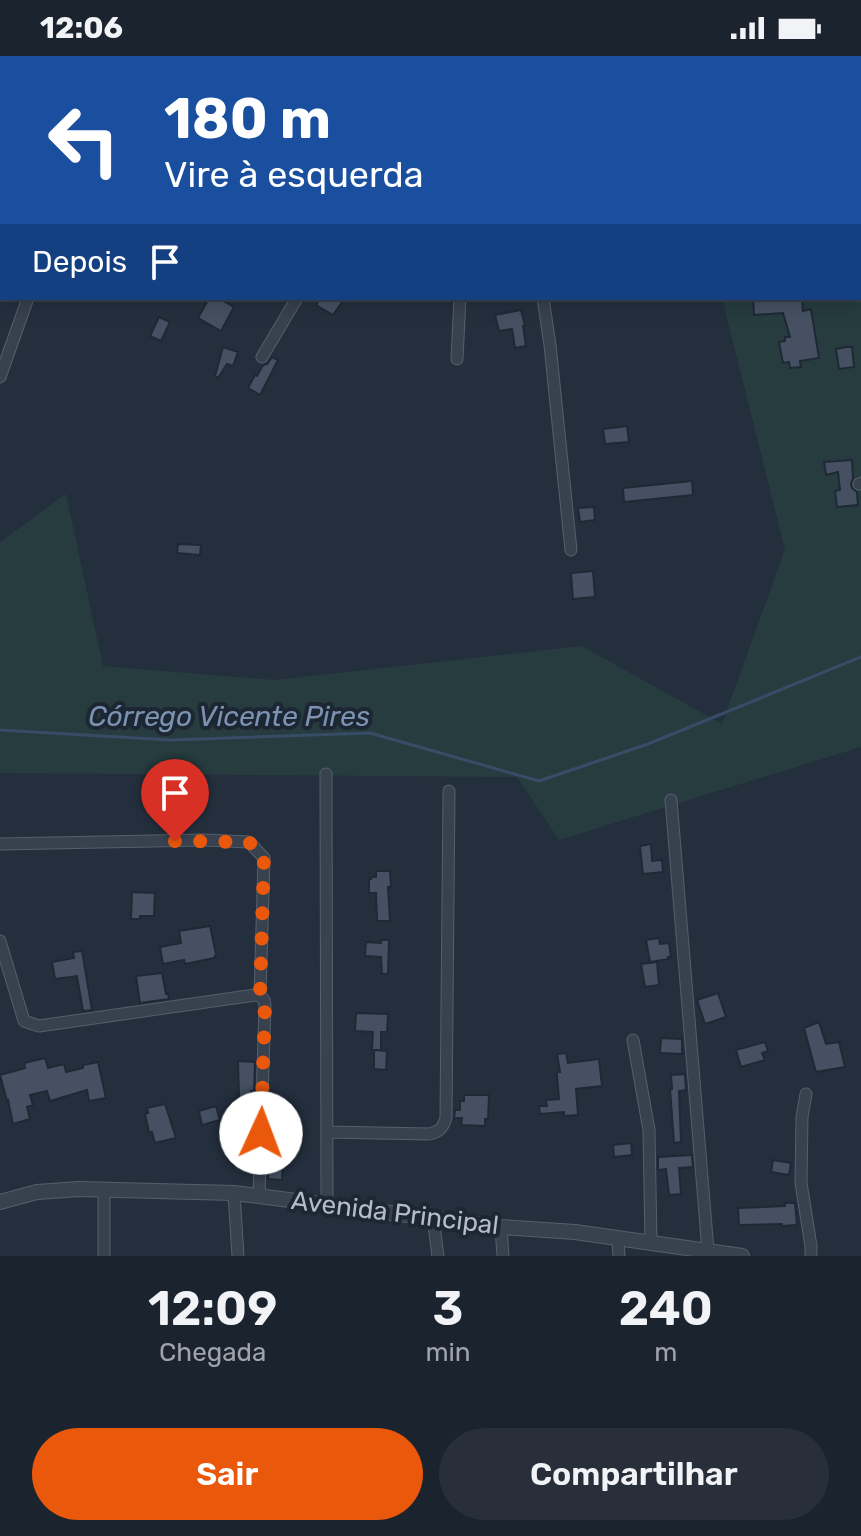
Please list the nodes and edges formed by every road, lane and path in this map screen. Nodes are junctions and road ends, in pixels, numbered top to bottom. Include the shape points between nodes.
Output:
1 (27, 300) edge
2 (296, 300) edge
3 (460, 300) edge
4 (543, 300) edge
5 (262, 357) dead end
6 (457, 359) dead end
7 (0, 377) edge
8 (571, 550) dead end
9 (326, 774) dead end
10 (449, 791) dead end
11 (671, 800) dead end
12 (0, 844) edge
13 (0, 941) edge
14 (260, 996) junction
15 (633, 1040) dead end
16 (806, 1094) dead end
17 (327, 1132) junction
18 (104, 1190) junction
19 (234, 1193) junction
20 (259, 1196) junction
21 (0, 1202) edge
22 (327, 1204) junction
23 (433, 1218) junction
24 (501, 1227) junction
25 (618, 1239) junction
26 (651, 1243) junction
27 (708, 1251) junction
28 (104, 1256) edge
29 (238, 1256) edge
30 (438, 1256) edge
31 (503, 1256) edge
32 (619, 1256) edge
33 (742, 1256) edge
34 (811, 1256) edge

1 - 7 street
2 - 5 street
3 - 6 street
4 - 8 street
9 - 17 street
10 - 17 street via 444,1126 429,1134
11 - 27 street
12 - 14 street via 249,842 264,858
13 - 14 street via 24,1021 39,1026
14 - 20 street via 265,1005
15 - 26 street via 649,1130
16 - 34 street via 801,1183
17 - 22 street
18 - 19 street, Avenida Principal
18 - 21 street, Avenida Principal via 37,1192
18 - 28 street
19 - 20 street, Avenida Principal
19 - 29 street
20 - 22 street, Avenida Principal
22 - 23 street, Avenida Principal
23 - 24 street, Avenida Principal
23 - 30 street
24 - 25 street, Avenida Principal
24 - 31 street
25 - 26 street, Avenida Principal
25 - 32 street
26 - 27 street, Avenida Principal
27 - 33 street, Avenida Principal

